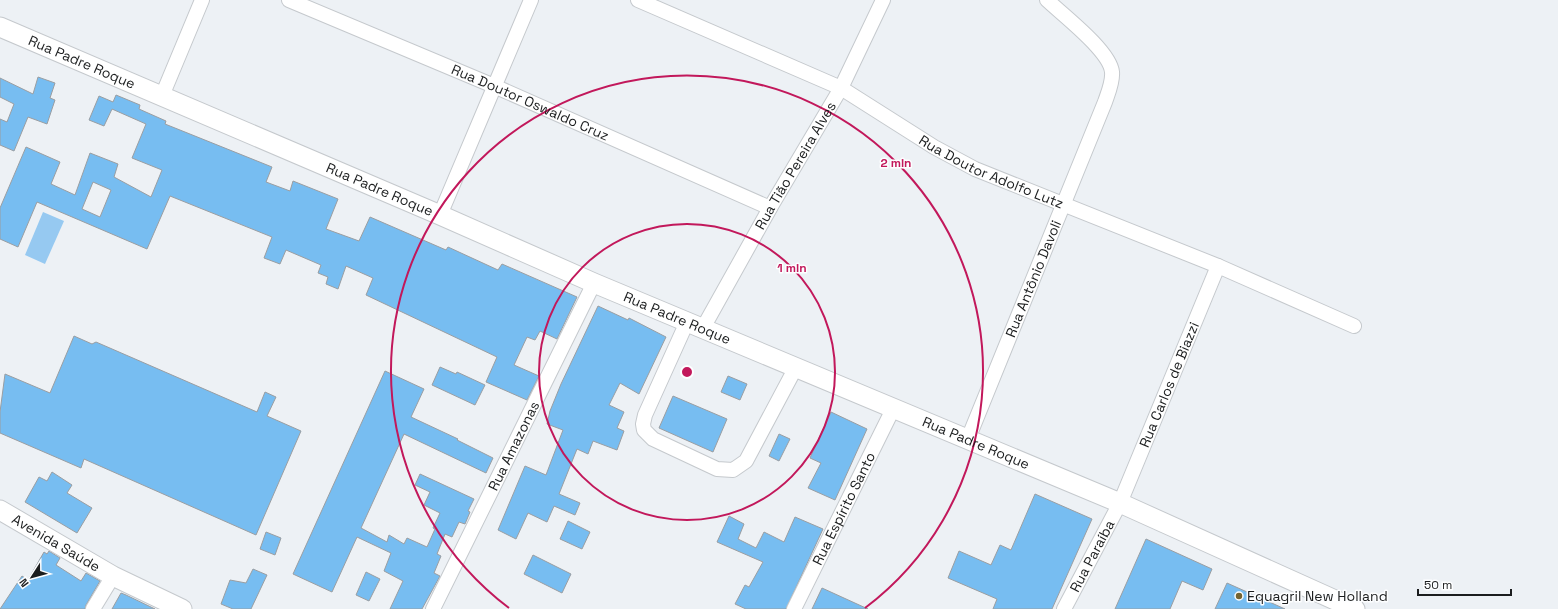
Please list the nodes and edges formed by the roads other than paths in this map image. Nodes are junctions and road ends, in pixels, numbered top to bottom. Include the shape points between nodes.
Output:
1 (202, 0) edge
2 (289, 0) edge
3 (530, 0) edge
4 (638, 0) edge
5 (883, 0) edge
6 (1047, 0) edge
7 (0, 27) edge
8 (494, 86) junction
9 (841, 88) junction
10 (162, 96) junction
11 (1064, 205) junction
12 (770, 208) junction
13 (440, 215) junction
14 (1218, 266) junction
15 (594, 283) junction
16 (695, 325) junction
17 (1354, 326) dead end
18 (796, 367) junction
19 (893, 409) junction
20 (968, 438) junction
21 (1120, 503) junction
22 (0, 510) edge
23 (113, 576) junction
24 (1333, 605) edge
25 (93, 609) edge
26 (182, 609) edge
27 (433, 609) edge
28 (794, 609) edge
29 (1064, 609) edge
30 (1355, 609) edge

1 - 10 street
2 - 8 street, Rua Doutor Oswaldo Cruz
3 - 8 street
4 - 9 street, Rua Doutor Adolfo Lutz
5 - 9 street, Rua Tião Pereira Alves
6 - 11 street, Rua Antônio Davoli via 1102,52 1112,73 1105,102
7 - 10 street, Rua Padre Roque
8 - 12 street, Rua Doutor Oswaldo Cruz
8 - 13 street
9 - 11 street, Rua Doutor Adolfo Lutz via 934,147 975,169
9 - 12 street, Rua Tião Pereira Alves
10 - 13 street, Rua Padre Roque
11 - 14 street, Rua Doutor Adolfo Lutz
11 - 20 street, Rua Antônio Davoli
12 - 16 street, Rua Tião Pereira Alves
13 - 15 street, Rua Padre Roque
14 - 17 street, Rua Doutor Adolfo Lutz
14 - 21 street, Rua Carlos de Biazzi
15 - 16 street, Rua Padre Roque
15 - 27 street, Rua Amazonas
16 - 18 street, Rua Padre Roque
16 - 18 street, Rua Tião Pereira Alves via 645,415 643,424 644,430 653,439 717,469 733,470 746,461
18 - 19 street, Rua Padre Roque
19 - 20 street, Rua Padre Roque
19 - 28 street, Rua Espírito Santo
20 - 21 street, Rua Padre Roque
21 - 24 street, Rua Padre Roque
21 - 29 street, Rua Paraíba
22 - 23 street, Avenida Saúde
23 - 25 street
23 - 26 street, Avenida Saúde
24 - 30 street, Rua Padre Roque

